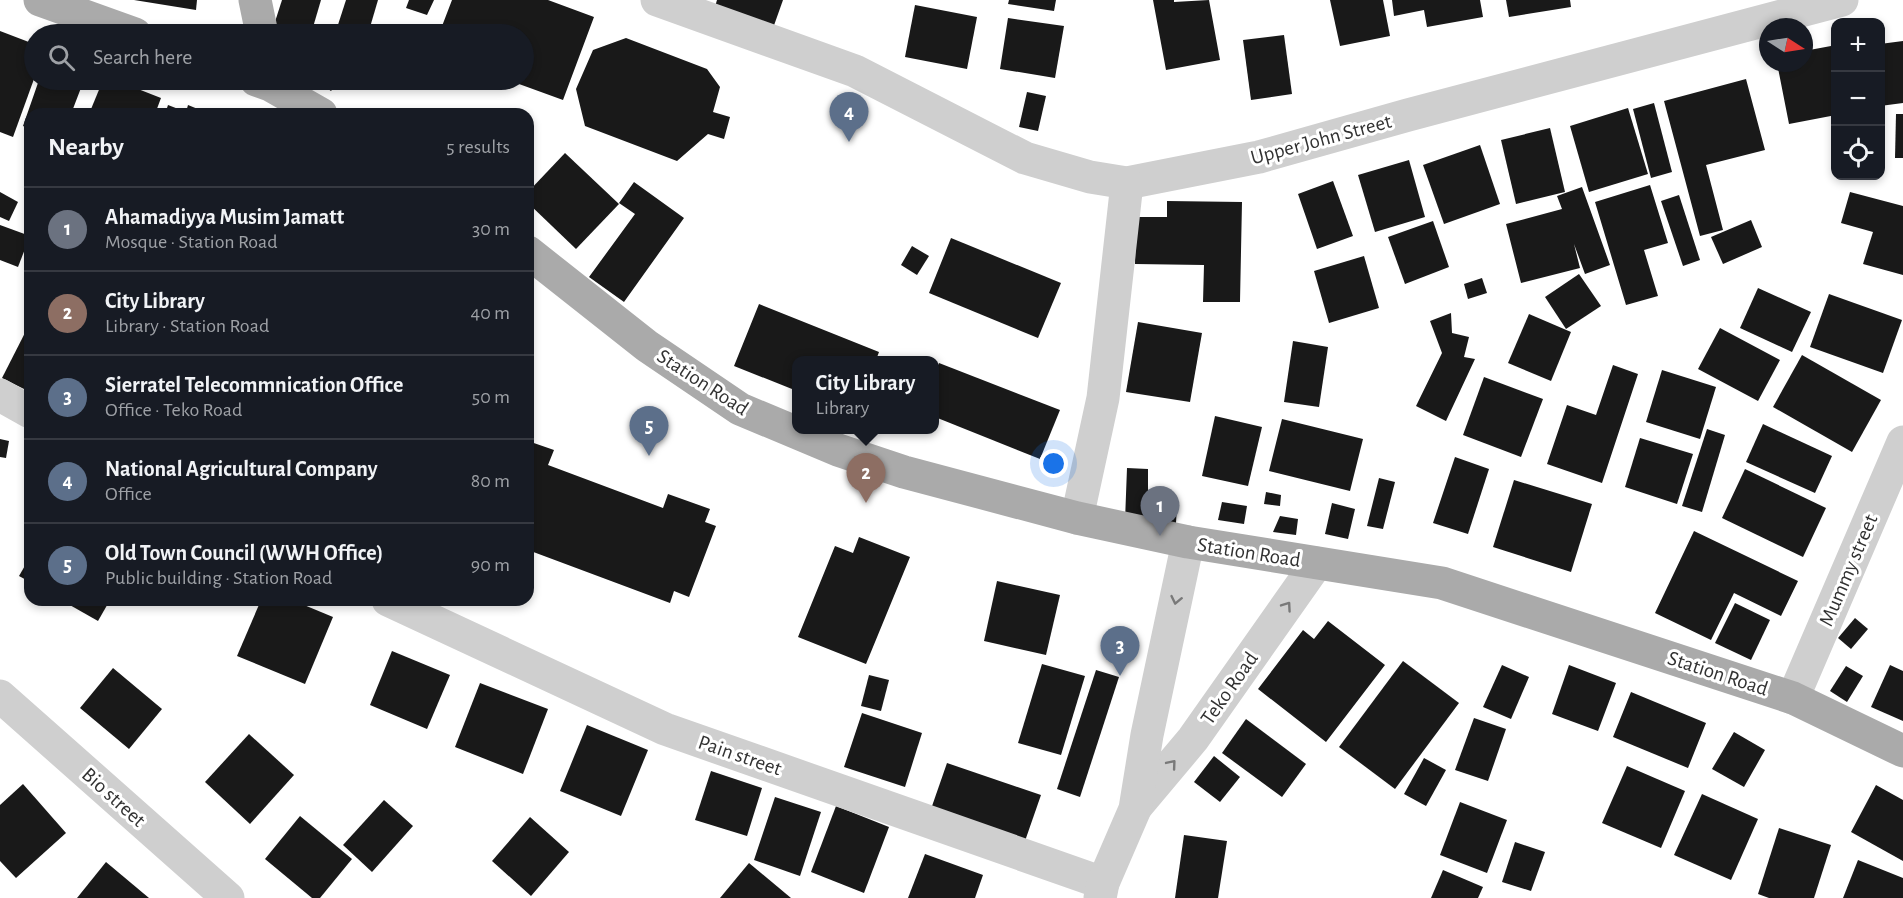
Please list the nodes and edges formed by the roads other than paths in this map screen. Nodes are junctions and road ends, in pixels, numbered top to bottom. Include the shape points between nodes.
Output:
1 (40, 0) edge
2 (255, 0) edge
3 (657, 0) edge
4 (1842, 0) edge
5 (107, 24) edge
6 (260, 24) edge
7 (280, 90) edge
8 (311, 108) edge
9 (1127, 183) junction
10 (534, 257) edge
11 (0, 395) edge
12 (24, 409) edge
13 (792, 431) edge
14 (800, 434) edge
15 (1903, 442) edge
16 (1077, 518) junction
17 (1188, 543) junction
18 (1317, 563) junction
19 (401, 606) edge
20 (0, 696) edge
21 (1793, 698) junction
22 (1903, 751) edge
23 (1135, 809) junction
24 (1101, 891) edge
25 (228, 898) edge

1 - 5 main road
2 - 6 main road
3 - 9 street via 855,71 1025,158
4 - 9 street, Upper John Street via 1259,157
7 - 8 main road
9 - 16 street via 1103,398
10 - 13 main road, Station Road via 647,346 740,409
11 - 12 street
14 - 16 main road, Station Road via 904,472
15 - 21 street, Mummy street
16 - 17 main road, Station Road
17 - 18 main road, Station Road
17 -> 23 street, Teko Road
18 - 21 main road, Station Road via 1442,583
23 -> 18 street, Teko Road via 1193,738
19 - 24 street, Pain street via 665,729
20 - 25 street, Bio street
21 - 22 main road, Station Road
23 - 24 street, Teko Road

